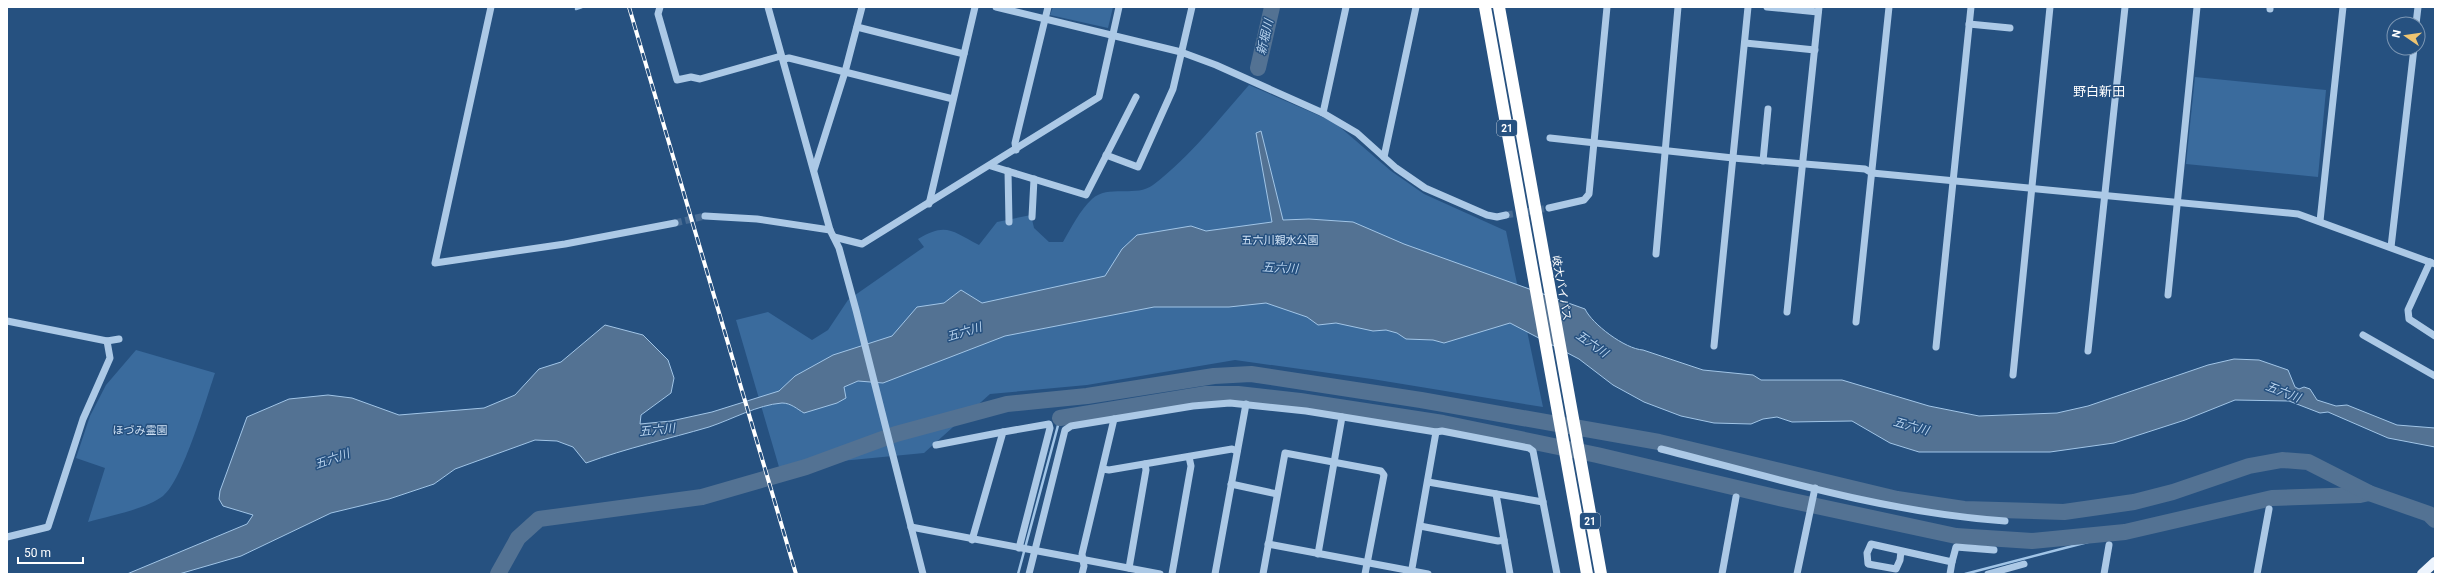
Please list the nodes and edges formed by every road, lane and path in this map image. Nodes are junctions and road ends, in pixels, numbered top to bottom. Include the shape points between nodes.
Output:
1 (491, 7) edge
2 (660, 7) edge
3 (768, 7) edge
4 (862, 7) edge
5 (975, 7) edge
6 (996, 7) edge
7 (1048, 7) edge
8 (1119, 7) edge
9 (1192, 7) edge
10 (1346, 7) edge
11 (1416, 7) edge
12 (1485, 7) edge
13 (1499, 7) edge
14 (1607, 7) edge
15 (1678, 7) edge
16 (1748, 7) edge
17 (1767, 7) edge
18 (1889, 7) edge
19 (1971, 7) edge
20 (2050, 7) edge
21 (2125, 7) edge
22 (2197, 7) edge
23 (2343, 7) edge
24 (1818, 9) edge
25 (1046, 19) junction
26 (1969, 24) junction
27 (857, 27) junction
28 (2010, 28) dead end
29 (1112, 35) junction
30 (1744, 43) junction
31 (1814, 50) junction
32 (1181, 52) junction
33 (964, 54) junction
34 (2413, 56) edge
35 (782, 58) junction
36 (845, 72) junction
37 (1136, 97) dead end
38 (953, 99) junction
39 (1768, 109) dead end
40 (1323, 113) junction
41 (1550, 138) dead end
42 (1592, 142) junction
43 (1016, 150) junction
44 (1664, 150) junction
45 (1106, 155) junction
46 (1384, 158) junction
47 (1734, 158) junction
48 (1763, 161) junction
49 (1804, 165) junction
50 (991, 166) junction
51 (814, 170) junction
52 (1008, 171) junction
53 (1872, 173) junction
54 (1034, 179) junction
55 (1953, 180) junction
56 (2032, 188) junction
57 (2106, 196) junction
58 (2177, 202) junction
59 (929, 204) junction
60 (1549, 208) tunnel mouth
61 (1506, 215) tunnel mouth
62 (705, 216) tunnel mouth
63 (1032, 217) dead end
64 (2320, 221) junction
65 (1009, 222) dead end
66 (675, 224) tunnel mouth
67 (830, 230) junction
68 (834, 237) junction
69 (2392, 248) junction
70 (1656, 254) dead end
71 (2433, 263) edge
72 (2168, 295) dead end
73 (1786, 312) dead end
74 (7, 321) edge
75 (1856, 322) dead end
76 (2363, 335) dead end
77 (2435, 336) edge
78 (119, 339) dead end
79 (107, 340) junction
80 (1714, 346) dead end
81 (1936, 347) dead end
82 (2088, 351) dead end
83 (2013, 375) dead end
84 (2435, 376) edge
85 (1246, 404) junction
86 (1342, 417) junction
87 (1114, 419) junction
88 (1002, 432) junction
89 (1436, 432) junction
90 (936, 445) dead end
91 (1661, 449) dead end
92 (1238, 451) junction
93 (1189, 456) junction
94 (1334, 463) junction
95 (1145, 464) junction
96 (1574, 468) junction
97 (1103, 469) junction
98 (1428, 482) junction
99 (1231, 484) junction
100 (1815, 488) junction
101 (1277, 494) junction
102 (1496, 494) junction
103 (1736, 497) dead end
104 (1543, 502) junction
105 (2269, 509) dead end
106 (2005, 521) dead end
107 (1420, 526) junction
108 (911, 527) junction
109 (7, 538) edge
110 (972, 540) junction
111 (1504, 540) junction
112 (1268, 544) junction
113 (2108, 545) dead end
114 (1019, 548) junction
115 (1994, 550) dead end
116 (1901, 551) junction
117 (1035, 552) junction
118 (1318, 554) junction
119 (1083, 560) junction
120 (1367, 562) junction
121 (1952, 562) junction
122 (2435, 562) edge
123 (2024, 564) dead end
124 (1129, 568) junction
125 (1412, 572) edge
126 (1950, 572) edge
127 (1999, 573) edge
128 (923, 574) edge
129 (1029, 574) edge
130 (1082, 574) edge
131 (1160, 574) edge
132 (1172, 574) edge
133 (1216, 574) edge
134 (1263, 574) edge
135 (1365, 574) edge
136 (1428, 574) edge
137 (1510, 574) edge
138 (1557, 574) edge
139 (1587, 574) edge
140 (1601, 574) edge
141 (1722, 574) edge
142 (1797, 574) edge
143 (1988, 574) edge
144 (2104, 574) edge
145 (2257, 574) edge
146 (2422, 574) edge

1 - 66 street via 434,263 565,244
2 - 35 street via 658,14 677,80 691,77 700,79
3 - 35 street
4 - 27 street
5 - 33 street
6 - 25 street
7 - 25 street
8 - 29 street
9 - 32 street
10 - 40 street
11 - 46 street
12 - 96 highway, 岐大バイパス / 21 via 1529,249
13 - 96 highway, 岐大バイパス / 21 via 1542,249
14 - 42 street
15 - 44 street
16 - 30 street
17 - 24 street
18 - 53 street
19 - 26 street
20 - 56 street
21 - 57 street
22 - 58 street
23 - 64 street
24 - 31 street
25 - 29 street
25 - 43 street via 1015,143
26 - 28 street
26 - 55 street
27 - 33 street
27 - 36 street
29 - 32 street
29 - 43 street via 1099,97
30 - 31 street
30 - 47 street
31 - 49 street
32 - 40 street
32 - 45 street via 1173,89 1138,167
33 - 38 street
34 - 69 street
35 - 36 street
35 - 51 street
36 - 38 street
36 - 51 street
37 - 45 street
38 - 59 street
39 - 48 street
40 - 46 street via 1357,132
41 - 42 street
42 - 44 street
42 - 60 street via 1589,194 1584,200
43 - 50 street
44 - 47 street
44 - 70 street
45 - 54 street via 1086,195
46 - 61 street via 1440,196 1497,218
47 - 48 street
47 - 80 street
48 - 49 street
49 - 53 street via 1865,169
49 - 73 street
50 - 52 street
50 - 59 street
51 - 67 street
52 - 54 street
52 - 65 street
53 - 55 street
53 - 75 street
54 - 63 street
55 - 56 street
55 - 81 street
56 - 57 street
56 - 83 street
57 - 58 street
57 - 82 street
58 - 64 street via 2298,214
58 - 72 street
59 - 68 street via 862,244
62 - 67 street via 757,219
64 - 69 street
67 - 68 street
68 - 108 street via 856,310
69 - 71 street
71 - 77 street via 2408,310 2409,319
74 - 79 street
76 - 84 street
78 - 79 street
79 - 109 street via 110,358 83,419 48,527
85 - 86 street
85 - 87 street via 1200,405
85 - 92 street
86 - 89 street
86 - 94 street
87 - 97 street
87 - 117 street via 1071,426 1065,430
88 - 90 street
88 - 110 street
88 - 114 street via 1049,424 1050,428
89 - 98 street
89 - 104 street via 1442,431 1529,448 1533,451
91 - 100 street
92 - 93 street via 1232,449
92 - 99 street
93 - 95 street
93 - 132 street via 1191,466
94 - 101 street via 1285,453
94 - 118 street
94 - 120 street via 1381,471 1384,475
95 - 97 street
95 - 124 street
96 - 139 highway, 岐大バイパス / 21
96 - 140 highway, 岐大バイパス / 21
97 - 119 street via 1082,554
98 - 102 street
98 - 107 street
99 - 101 street
99 - 133 street
100 - 106 street via 1929,514
100 - 142 street
101 - 112 street
102 - 104 street
102 - 111 street
103 - 141 street
104 - 138 street
105 - 145 street
107 - 111 street
107 - 125 street
108 - 110 street
108 - 128 street
110 - 114 street
111 - 137 street
112 - 118 street
112 - 134 street
113 - 144 street
114 - 117 street
115 - 121 street via 1956,547
116 - 116 street via 1871,544 1867,553 1868,564 1896,569
116 - 121 street
117 - 119 street
117 - 129 street
118 - 120 street
119 - 124 street
119 - 130 street
120 - 125 street
120 - 135 street
121 - 126 street
122 - 146 main road
123 - 127 street
124 - 131 street
125 - 136 street
127 - 143 street

